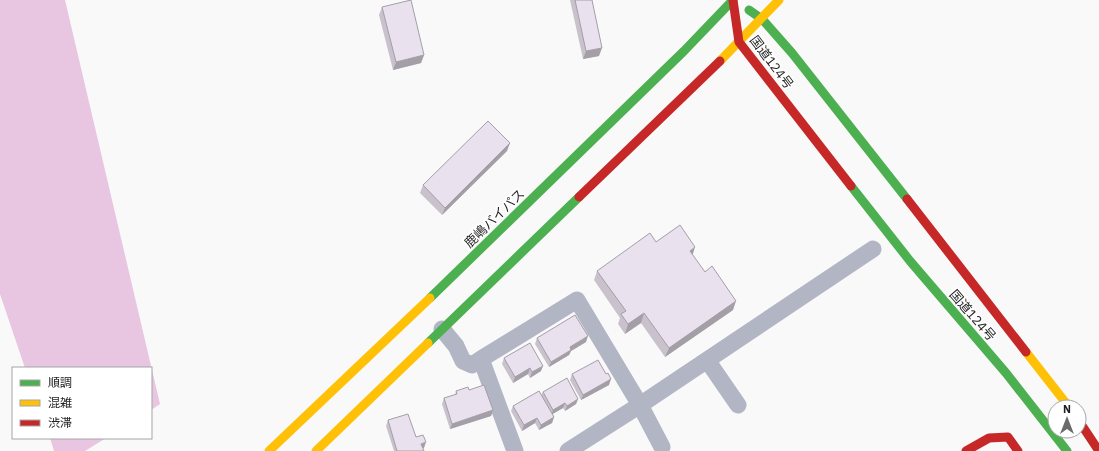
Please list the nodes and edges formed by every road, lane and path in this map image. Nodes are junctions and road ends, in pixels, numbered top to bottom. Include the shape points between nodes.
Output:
1 (733, 0) edge
2 (779, 0) edge
3 (762, 18) junction
4 (739, 42) junction
5 (873, 249) dead end
6 (442, 329) junction
7 (480, 360) junction
8 (708, 360) junction
9 (1063, 399) edge
10 (640, 405) junction
11 (738, 405) dead end
12 (1087, 433) edge
13 (662, 447) dead end
14 (269, 451) edge
15 (316, 451) edge
16 (515, 451) edge
17 (568, 451) edge
18 (966, 451) edge
19 (1018, 451) edge
20 (1067, 451) edge
21 (1099, 451) edge

1 - 3 main road, 国道124号
1 - 4 main road, 国道124号
1 - 14 main road, 鹿嶋バイパス via 489,241
2 - 3 main road
3 - 4 main road
3 - 9 main road, 国道124号
4 - 6 main road
4 - 20 main road, 国道124号 via 910,261 1006,373
5 - 8 street
6 - 7 street via 456,346 463,361 472,364
6 - 15 main road
7 - 10 street via 577,300
7 - 16 street
8 - 10 street
8 - 11 street
10 - 13 street
10 - 17 street
12 - 21 main road
18 - 19 main road via 989,438 1008,437

